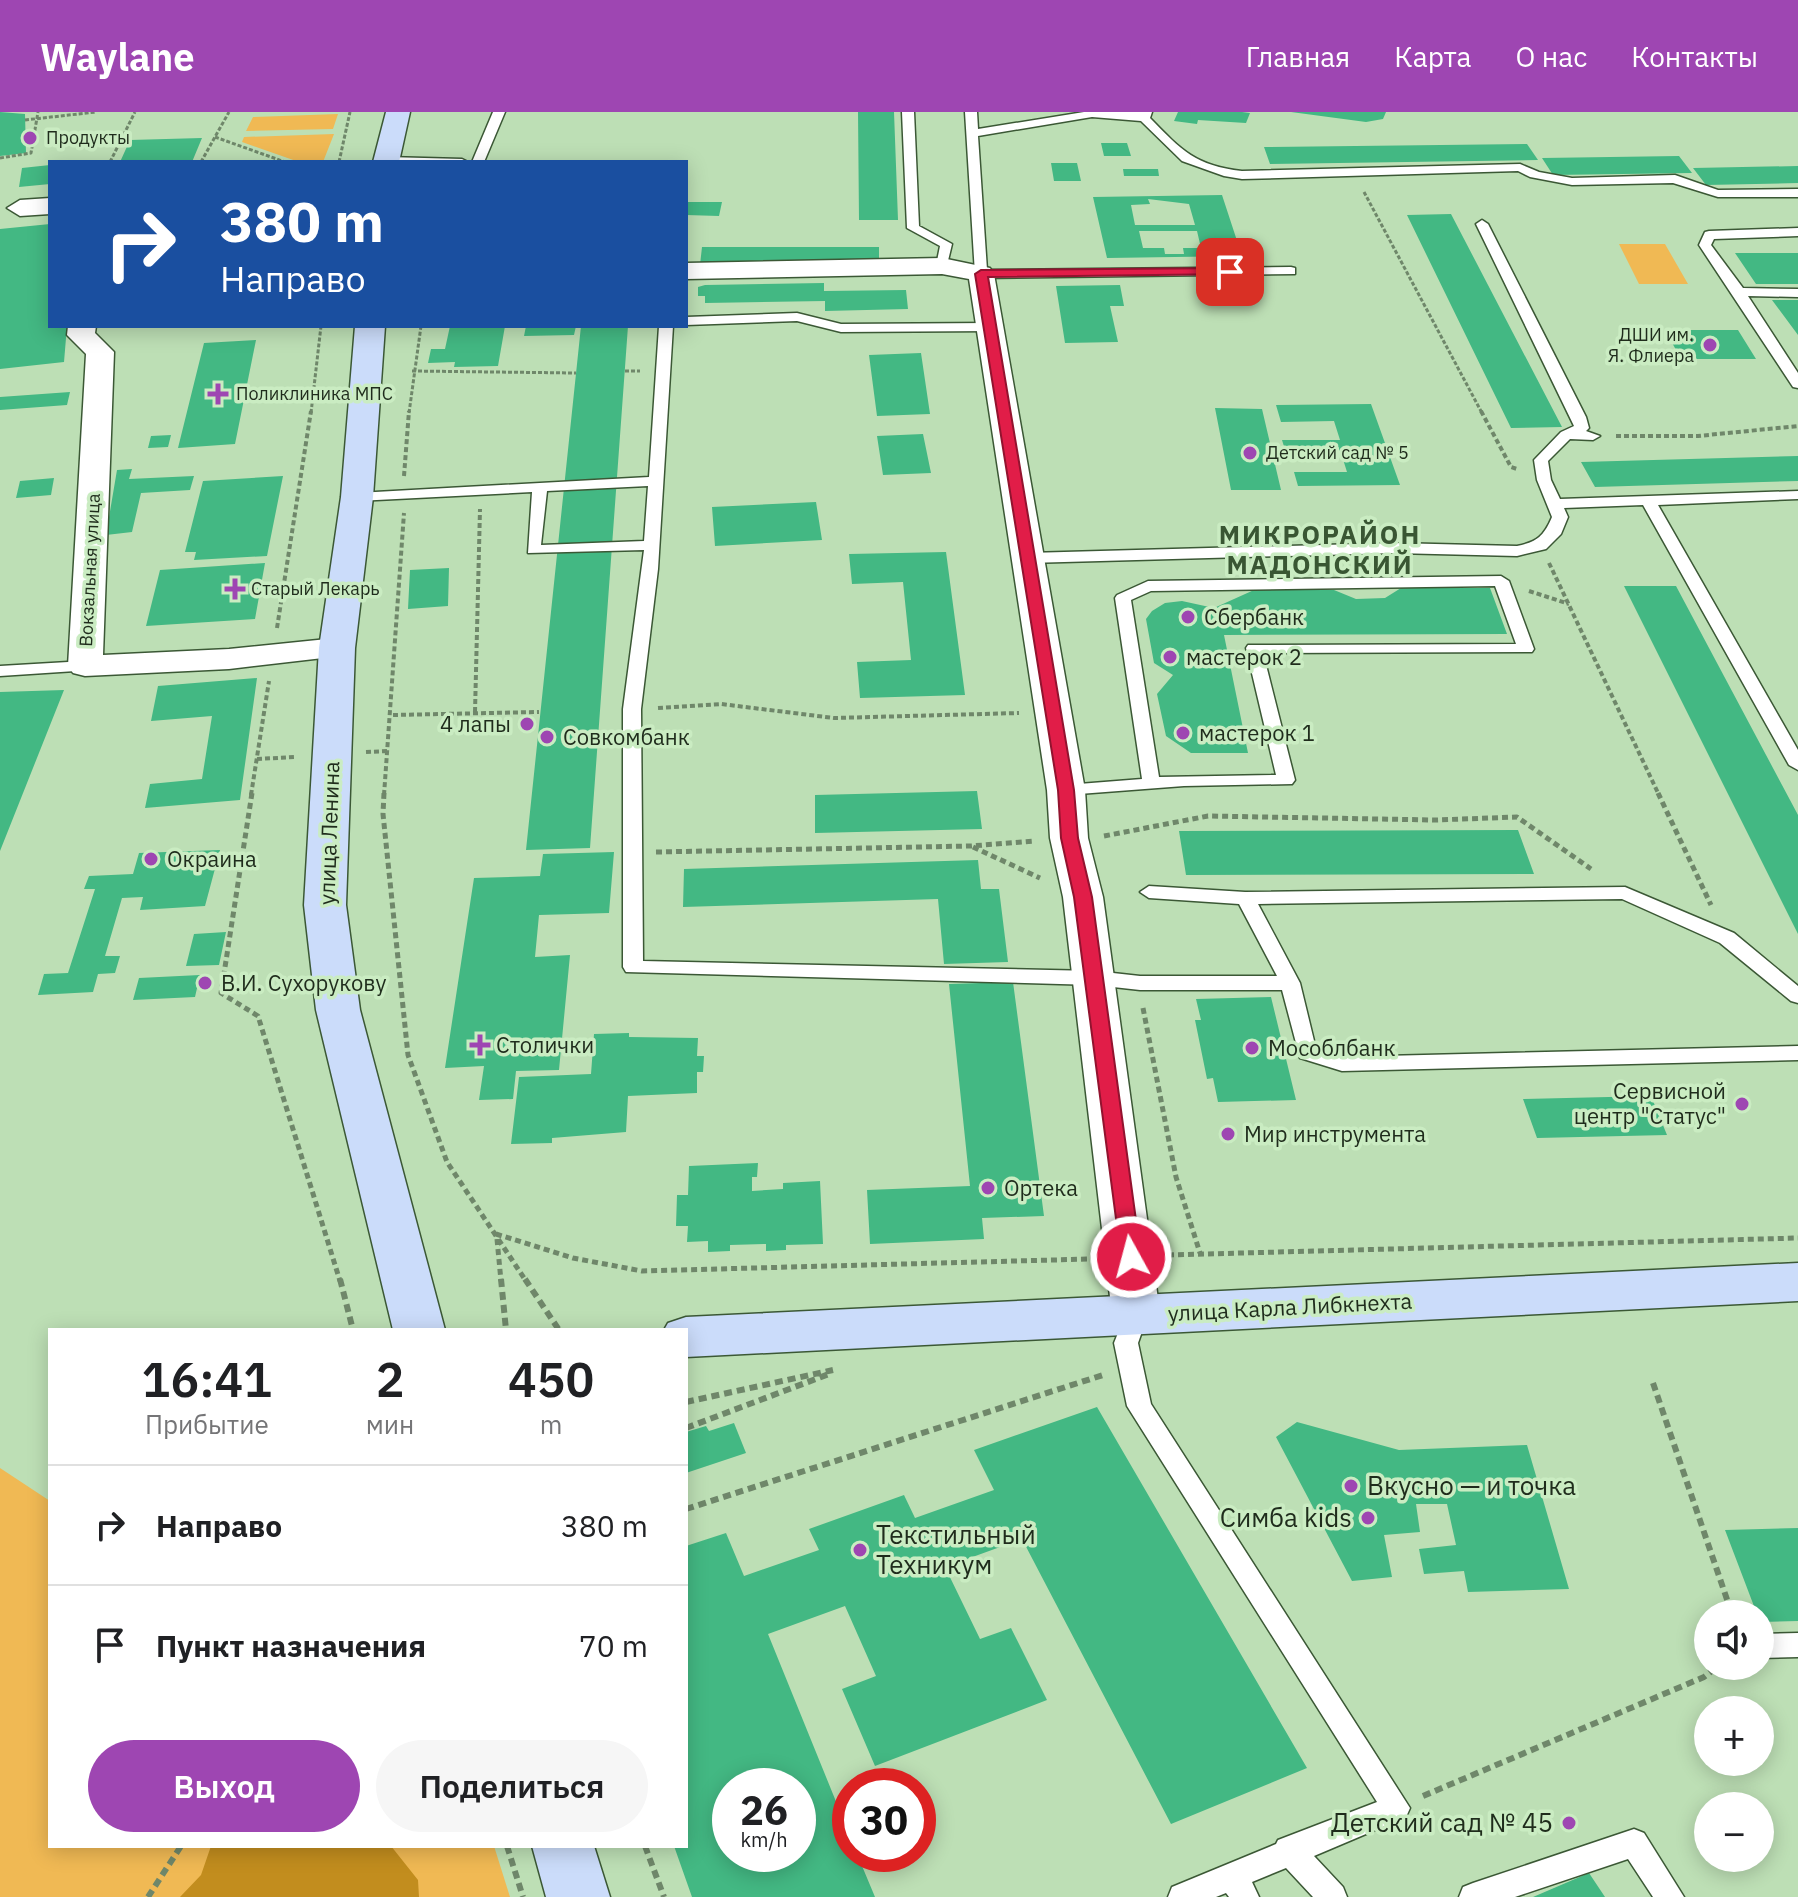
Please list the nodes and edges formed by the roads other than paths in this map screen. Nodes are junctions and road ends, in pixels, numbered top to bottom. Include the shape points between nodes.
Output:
1 (398, 112) edge
2 (499, 112) edge
3 (908, 112) edge
4 (971, 112) edge
5 (1145, 115) edge
6 (973, 133) junction
7 (386, 160) edge
8 (479, 160) edge
9 (1798, 193) edge
10 (48, 206) edge
11 (7, 209) edge
12 (1482, 224) dead end
13 (1798, 232) edge
14 (962, 253) junction
15 (688, 271) edge
16 (1291, 271) dead end
17 (1739, 292) junction
18 (1798, 293) edge
19 (688, 321) edge
20 (991, 327) junction
21 (82, 328) edge
22 (370, 328) edge
23 (666, 328) edge
24 (1798, 384) edge
25 (1566, 435) junction
26 (1593, 436) road end
27 (654, 481) junction
28 (540, 486) junction
29 (1798, 495) edge
30 (357, 497) junction
31 (1648, 500) junction
32 (1553, 504) junction
33 (651, 545) junction
34 (1028, 558) junction
35 (337, 648) junction
36 (85, 666) junction
37 (0, 671) edge
38 (1798, 765) edge
39 (1151, 782) junction
40 (1066, 790) junction
41 (1149, 892) dead end
42 (1245, 898) junction
43 (1095, 978) junction
44 (1290, 983) junction
45 (1798, 996) edge
46 (1798, 1053) edge
47 (1798, 1282) edge
48 (418, 1328) edge
49 (1131, 1328) junction
50 (688, 1337) edge
51 (1798, 1645) edge
52 (1774, 1646) edge
53 (564, 1848) edge
54 (1288, 1850) junction
55 (1239, 1886) edge
56 (578, 1897) edge
57 (1182, 1897) edge
58 (1333, 1897) edge
59 (1473, 1897) edge
60 (1670, 1897) edge

1 - 7 main road
2 - 8 lane
3 - 14 lane via 913,228
4 - 6 lane
5 - 6 lane via 1092,114
5 - 9 lane via 1190,164 1211,172 1520,167 1532,175 1569,181 1675,179 1713,193
6 - 14 lane
10 - 11 street
12 - 25 lane via 1579,417 1582,428
13 - 17 lane via 1709,235 1705,245
14 - 15 street
14 - 16 lane
14 - 20 street
17 - 18 lane
17 - 24 lane
19 - 20 lane via 797,317 841,328
20 - 34 street
21 - 36 street, Вокзальная улица via 81,335 100,352
22 - 30 main road, улица Ленина
23 - 27 lane
25 - 26 lane
25 - 32 lane via 1541,460
27 - 28 lane
27 - 33 lane
28 - 30 lane
28 - 33 lane via 533,550
29 - 31 lane
30 - 35 main road, улица Ленина
31 - 32 lane
31 - 38 lane
32 - 34 lane via 1560,517 1553,534 1541,546 1517,551 1394,548
33 - 43 lane via 632,709 633,967
34 - 40 street
35 - 36 street, Вокзальная улица
35 - 48 main road, улица Ленина via 325,905 338,1010
36 - 37 lane
39 - 39 lane via 1286,780 1254,648 1526,649 1501,581 1148,586 1123,598
39 - 40 lane
40 - 43 street via 1069,838
41 - 42 lane
42 - 44 lane
42 - 45 lane via 1625,893 1727,938
43 - 44 lane
43 - 49 street
44 - 46 lane via 1307,1053 1342,1064
47 - 49 main road, улица Карла Либкнехта
49 - 50 main road, улица Карла Либкнехта
49 - 54 lane via 1139,1406 1396,1808
51 - 52 lane
53 - 56 main road
54 - 55 lane
54 - 58 lane
55 - 57 lane
59 - 60 lane via 1634,1843

